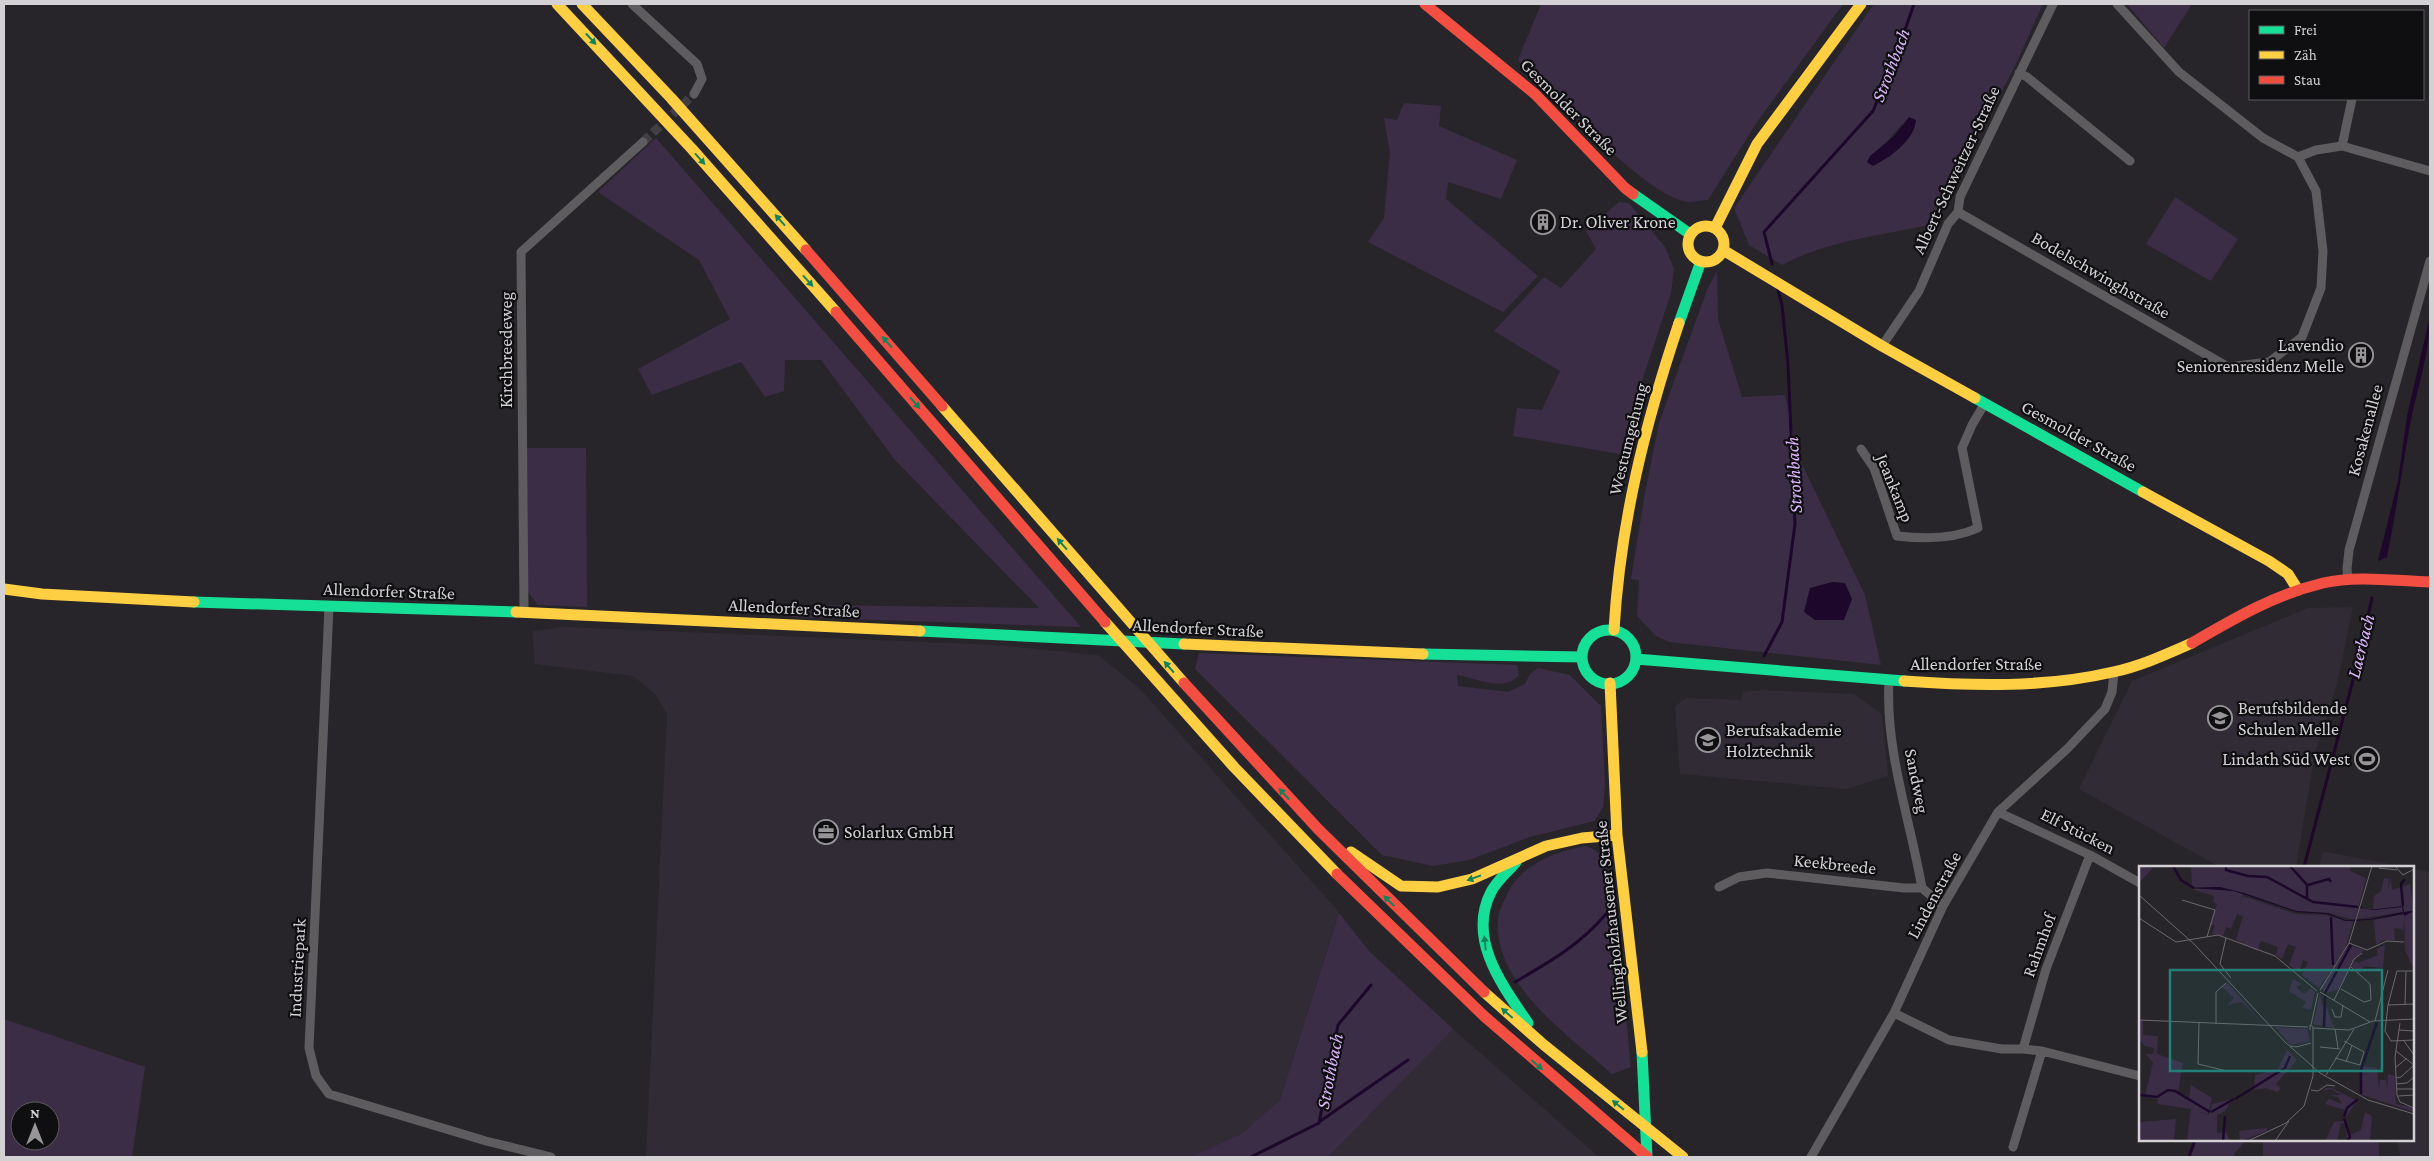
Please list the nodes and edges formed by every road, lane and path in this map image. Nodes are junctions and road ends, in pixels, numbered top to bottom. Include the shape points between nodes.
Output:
1 (557, 4) edge
2 (582, 4) edge
3 (632, 4) edge
4 (1425, 4) edge
5 (1861, 4) edge
6 (2053, 4) edge
7 (2117, 4) edge
8 (2020, 73) junction
9 (694, 94) tunnel mouth
10 (2352, 100) edge
11 (643, 142) tunnel mouth
12 (2342, 146) junction
13 (2298, 157) junction
14 (2130, 161) dead end
15 (2430, 171) edge
16 (1958, 212) junction
17 (1715, 228) junction
18 (1690, 234) junction
19 (1723, 250) junction
20 (1701, 261) junction
21 (2430, 261) edge
22 (1882, 346) junction
23 (1985, 404) junction
24 (1861, 449) dead end
25 (2348, 580) junction
26 (2430, 582) edge
27 (4, 589) edge
28 (2298, 590) junction
29 (329, 607) junction
30 (524, 612) junction
31 (1614, 630) junction
32 (1582, 657) junction
33 (1636, 660) junction
34 (2114, 672) junction
35 (1889, 680) junction
36 (1610, 683) junction
37 (1998, 812) junction
38 (1318, 830) junction
39 (1617, 834) junction
40 (2090, 854) junction
41 (1519, 859) junction
42 (2139, 882) edge
43 (1719, 887) dead end
44 (1922, 888) junction
45 (1943, 906) junction
46 (1894, 1013) junction
47 (1544, 1045) junction
48 (2023, 1049) junction
49 (2042, 1051) junction
50 (2139, 1076) edge
51 (2013, 1146) dead end
52 (551, 1157) edge
53 (1647, 1157) edge
54 (1683, 1157) edge
55 (1811, 1157) edge

1 -> 53 main road via 672,127 850,327 1241,774 1328,866 1488,1021
38 -> 2 main road via 1201,703 678,105
3 - 9 street via 697,64 702,79
4 - 18 main road, Gesmolder Straße via 1535,94 1625,188
5 - 17 main road via 1757,144
6 - 8 street, Albert-Schweitzer-Straße
7 - 13 street via 2178,72 2263,138
8 - 14 street
8 - 16 street, Albert-Schweitzer-Straße via 1960,197
10 - 12 street
11 - 30 street, Kirchbreedeweg via 521,252
12 - 13 street
12 - 15 street
13 - 16 street, Bodelschwinghstraße via 2316,191 2323,250 2321,288 2302,337 2269,362 2228,367
16 - 22 street, Albert-Schweitzer-Straße via 1948,224 1919,292
17 - 18 main road via 1699,227
17 - 19 main road via 1724,240
18 - 20 main road via 1689,250
19 - 20 main road via 1712,261
19 - 22 main road, Gesmolder Straße
20 - 31 main road, Westumgehung via 1652,406 1633,484
21 - 25 street, Kosakenallee via 2349,550
22 - 23 main road, Gesmolder Straße
23 - 24 street, Jeankamp via 1962,448 1978,528 1966,533 1915,538 1897,536 1874,468
23 - 28 main road, Gesmolder Straße via 2269,561 2288,574
25 - 26 main road
25 - 28 main road
27 - 29 main road, Allendorfer Straße via 104,599
28 - 34 main road, Allendorfer Straße via 2253,608 2192,643
29 - 30 main road, Allendorfer Straße
29 - 52 street, Industriepark via 309,1048 316,1076 329,1094
30 - 32 main road, Allendorfer Straße via 1199,646
31 - 32 main road via 1596,634 1584,648
31 - 33 main road via 1628,638 1636,651
32 - 36 main road via 1591,676
33 - 35 main road, Allendorfer Straße
33 - 36 main road via 1624,679
34 - 35 main road, Allendorfer Straße via 2018,685
34 - 37 street, Lindenstraße via 2112,692 2104,709 2067,749
35 - 44 street, Sandweg via 1888,703 1898,779
36 - 39 main road, Wellingholzhausener Straße
37 - 40 street, Elf Stücken
37 - 45 street, Lindenstraße
41 -> 38 main road via 1472,880 1438,887 1401,886
47 -> 38 main road via 1435,946
39 - 41 main road via 1554,844
39 - 53 main road, Wellingholzhausener Straße via 1644,1067
40 - 42 street, Elf Stücken
40 - 48 street, Rahmhof via 2046,969
47 -> 41 main road via 1502,984 1485,950 1483,912 1492,891
43 - 44 street, Keekbreede via 1739,876 1767,873
44 - 45 street
45 - 46 street, Lindenstraße
46 - 48 street via 1949,1040 2002,1050
46 - 55 street, Lindenstraße
54 -> 47 main road
48 - 49 street
49 - 50 street
49 - 51 street

